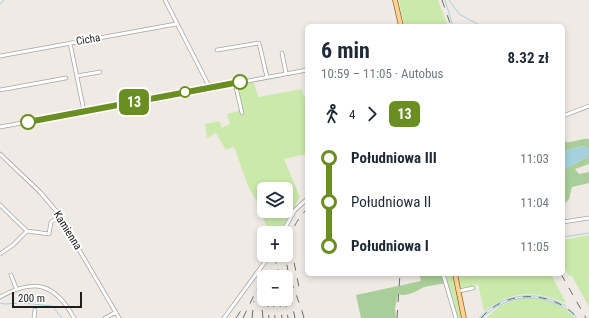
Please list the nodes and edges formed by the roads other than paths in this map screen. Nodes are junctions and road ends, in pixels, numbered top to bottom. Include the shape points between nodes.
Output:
1 (165, 0) edge
2 (395, 0) edge
3 (176, 24) junction
4 (401, 24) edge
5 (70, 43) junction
6 (217, 50) dead end
7 (282, 53) dead end
8 (0, 56) edge
9 (305, 70) edge
10 (100, 72) dead end
11 (286, 73) junction
12 (77, 76) junction
13 (267, 77) junction
14 (66, 78) dead end
15 (235, 83) junction
16 (210, 88) junction
17 (0, 90) edge
18 (589, 106) edge
19 (84, 111) junction
20 (242, 113) dead end
21 (565, 115) edge
22 (0, 127) edge
23 (0, 154) edge
24 (305, 201) edge
25 (0, 205) edge
26 (60, 216) junction
27 (589, 218) edge
28 (565, 222) edge
29 (286, 226) edge
30 (27, 231) junction
31 (0, 254) edge
32 (265, 262) edge
33 (11, 275) dead end
34 (444, 276) edge
35 (455, 276) edge
36 (16, 288) junction
37 (472, 288) dead end
38 (459, 291) junction
39 (0, 297) edge
40 (35, 310) dead end
41 (116, 312) junction
42 (34, 318) edge
43 (74, 318) edge
44 (105, 318) edge
45 (119, 318) edge
46 (224, 318) edge
47 (456, 318) edge
48 (464, 318) edge

1 - 3 street
2 - 4 main road
3 - 5 street, Cicha
3 - 16 street
5 - 8 street, Cicha
5 - 12 street
6 - 13 street via 259,43
7 - 11 street
9 - 11 street
10 - 12 street
11 - 13 street
12 - 19 street
13 - 15 street
14 - 17 street
15 - 16 street
15 - 20 street
16 - 19 street
18 - 21 street
19 - 22 street
23 - 26 street, Kamienna via 49,201
24 - 29 street via 295,210
25 - 30 street
26 - 30 street via 51,222 49,234
26 - 41 street, Kamienna
27 - 28 street
30 - 31 street
32 - 46 street
33 - 36 street
34 - 47 street
35 - 38 main road
36 - 39 street
36 - 43 street via 34,286 55,293 61,297
37 - 38 street
38 - 48 main road
40 - 42 street
41 - 44 street
41 - 45 street, Kamienna

